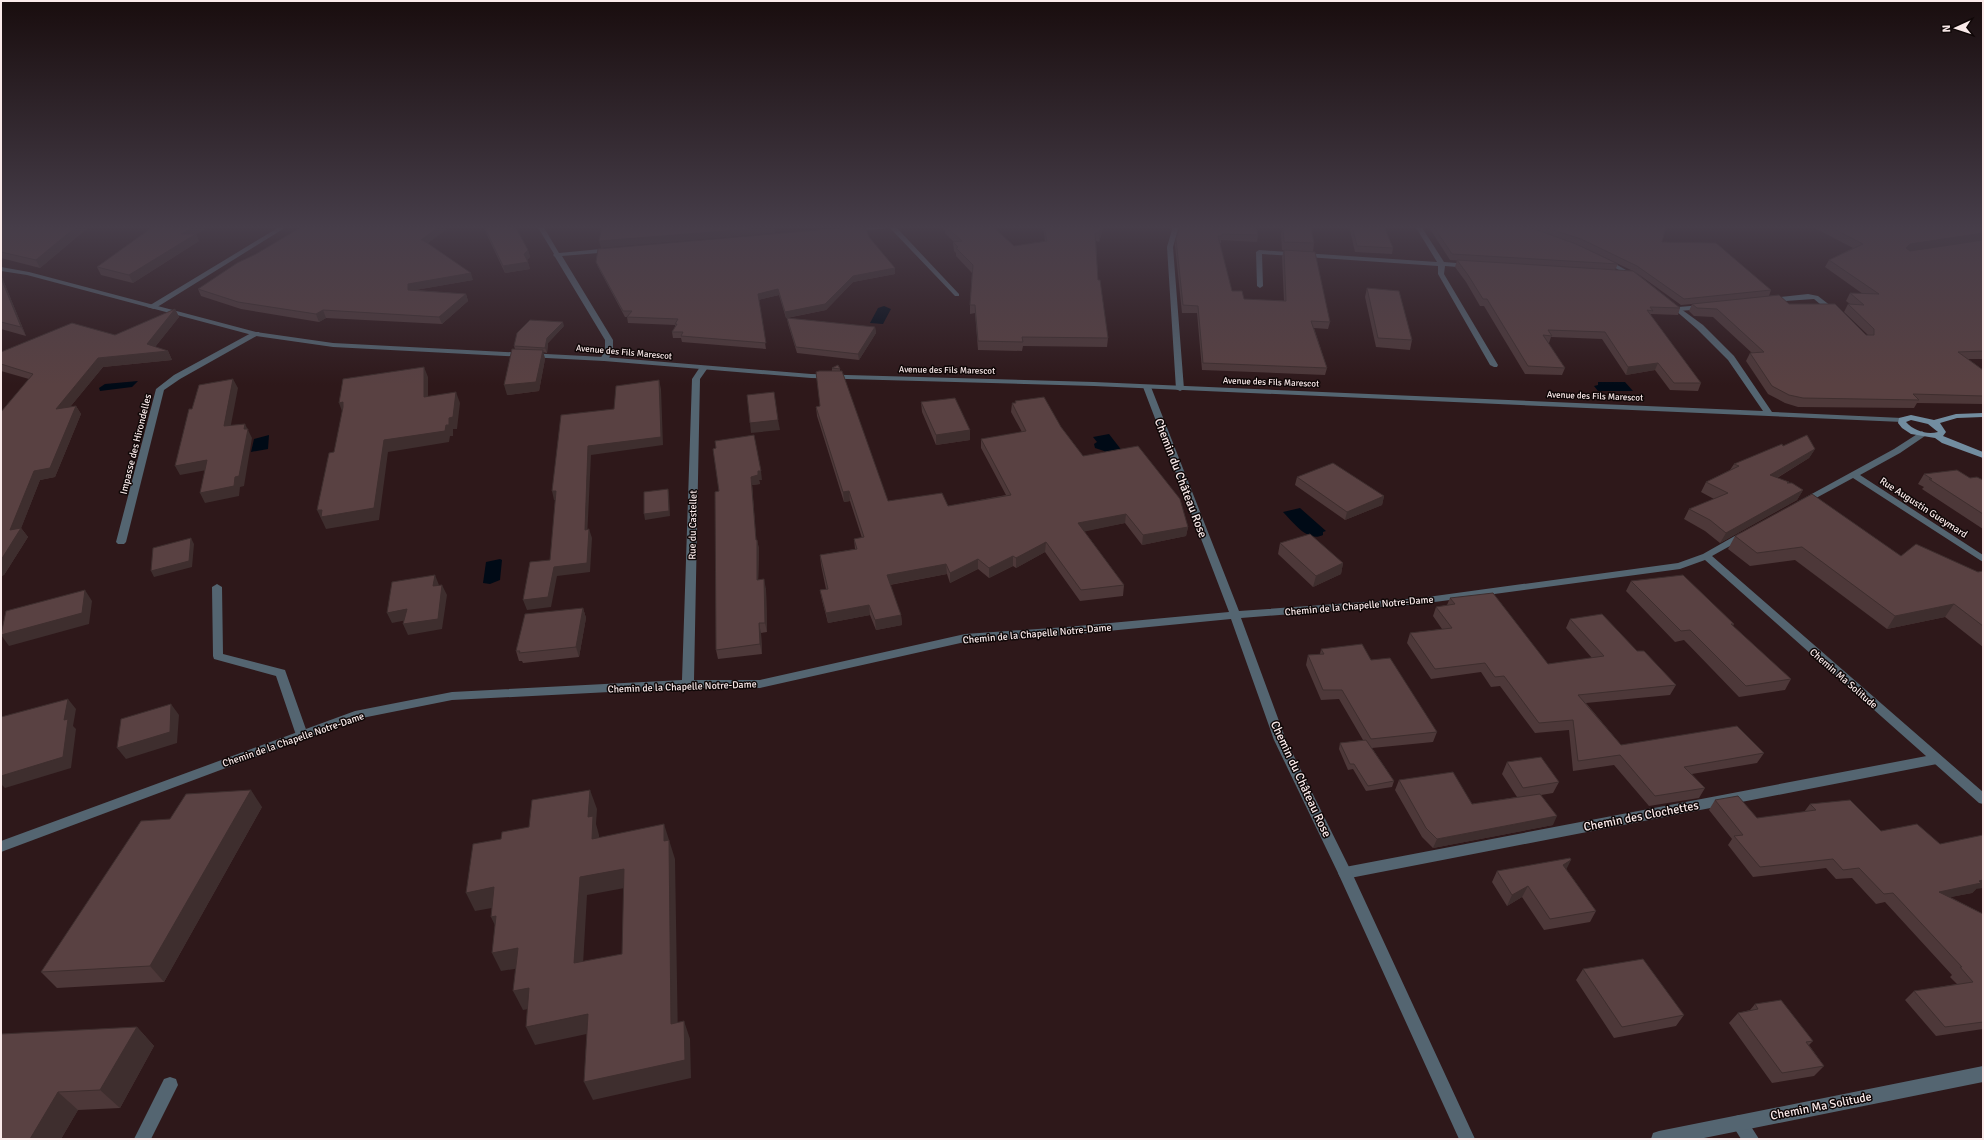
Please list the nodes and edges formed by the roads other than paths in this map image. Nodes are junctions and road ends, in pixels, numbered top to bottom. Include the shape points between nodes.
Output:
1 (50, 279) edge
2 (197, 279) edge
3 (571, 279) edge
4 (942, 279) edge
5 (1172, 279) edge
6 (1260, 279) edge
7 (1444, 279) edge
8 (1638, 279) edge
9 (1643, 283) edge
10 (1260, 286) dead end
11 (957, 295) dead end
12 (1660, 296) edge
13 (1760, 301) edge
14 (1708, 306) edge
15 (151, 307) junction
16 (1678, 309) junction
17 (1841, 318) edge
18 (256, 334) junction
19 (604, 359) junction
20 (1494, 365) dead end
21 (702, 369) junction
22 (1147, 387) junction
23 (1180, 389) junction
24 (1769, 414) junction
25 (1983, 416) edge
26 (1902, 420) junction
27 (1932, 423) junction
28 (1922, 434) junction
29 (1936, 435) junction
30 (1983, 455) edge
31 (1853, 474) junction
32 (1795, 506) edge
33 (1749, 532) edge
34 (121, 542) dead end
35 (1706, 556) junction
36 (1983, 559) edge
37 (217, 588) dead end
38 (1235, 615) junction
39 (688, 684) junction
40 (302, 735) junction
41 (1937, 759) junction
42 (1983, 799) edge
43 (1, 847) edge
44 (1346, 873) junction
45 (1983, 1074) edge
46 (170, 1085) dead end
47 (1739, 1123) junction
48 (142, 1139) edge
49 (1467, 1139) edge
50 (1659, 1139) edge
51 (1751, 1139) edge

1 - 15 street, Avenue des Fils Marescot
2 - 15 street
3 - 19 street via 610,340
4 - 11 street
5 - 23 street
6 - 10 street
7 - 20 street
8 - 9 street
12 - 16 street
13 - 17 street via 1816,296 1827,303
14 - 16 street
15 - 18 street, Avenue des Fils Marescot
16 - 24 street via 1706,332 1731,358
18 - 19 street, Avenue des Fils Marescot via 333,345
18 - 34 street, Impasse des Hirondelles via 160,390
19 - 21 street, Avenue des Fils Marescot
21 - 22 street, Avenue des Fils Marescot via 811,376
21 - 39 street, Rue du Castellet via 696,379
22 - 23 street, Avenue des Fils Marescot
22 - 38 street, Chemin du Château Rose
23 - 24 street, Avenue des Fils Marescot
24 - 26 street, Avenue des Fils Marescot
25 - 27 main road via 1956,416
26 - 27 main road via 1918,418
26 - 28 main road via 1905,427
27 - 29 main road via 1942,432
28 - 29 main road
28 - 31 street via 1897,451
29 - 30 main road
31 - 32 street
31 - 36 street, Rue Augustin Gueymard
33 - 35 street, Chemin de la Chapelle Notre-Dame
35 - 38 street, Chemin de la Chapelle Notre-Dame via 1680,566 1420,601
35 - 41 street, Chemin Ma Solitude
37 - 40 street via 218,656 281,673
38 - 39 street, Chemin de la Chapelle Notre-Dame via 1067,632 965,638 760,684
38 - 44 street, Chemin du Château Rose via 1280,740
39 - 40 street, Chemin de la Chapelle Notre-Dame via 452,696 355,716
40 - 43 street, Chemin de la Chapelle Notre-Dame
41 - 42 street, Chemin Ma Solitude
41 - 44 street, Chemin des Clochettes
44 - 49 street, Chemin du Château Rose
45 - 47 street, Chemin Ma Solitude
46 - 48 street
47 - 50 street, Chemin Ma Solitude
47 - 51 street

